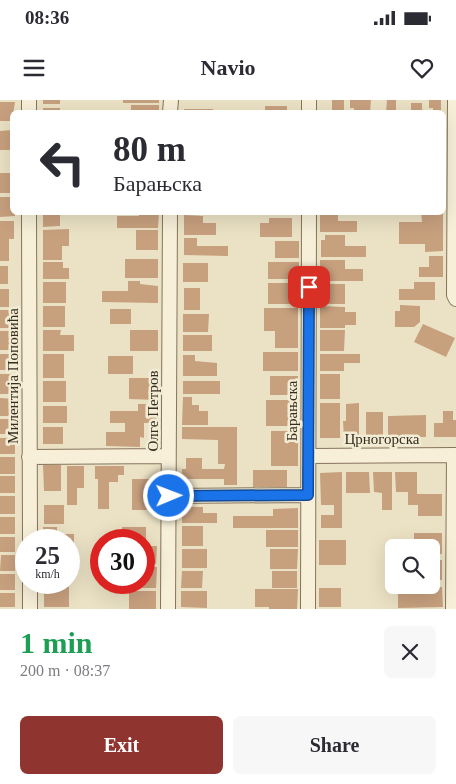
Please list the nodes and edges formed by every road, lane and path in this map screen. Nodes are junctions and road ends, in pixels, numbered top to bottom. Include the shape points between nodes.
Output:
1 (455, 100) edge
2 (449, 148) edge
3 (29, 215) edge
4 (170, 215) edge
5 (309, 215) edge
6 (456, 299) edge
7 (455, 455) edge
8 (168, 456) junction
9 (308, 456) junction
10 (30, 457) junction
11 (308, 495) junction
12 (169, 496) junction
13 (30, 529) edge
14 (30, 594) edge
15 (30, 609) edge
16 (168, 609) edge
17 (308, 609) edge
18 (454, 609) edge

1 - 2 street
2 - 6 street
3 - 10 street, Милентија Поповића
4 - 8 street, Олге Петров
5 - 9 street, Барањска
7 - 9 street, Црногорска
7 - 18 street
8 - 10 street
8 - 12 street, Олге Петров
9 - 11 street, Барањска
10 - 13 street, Милентија Поповића
11 - 12 street
11 - 17 street, Барањска
12 - 16 street, Олге Петров
14 - 15 street

